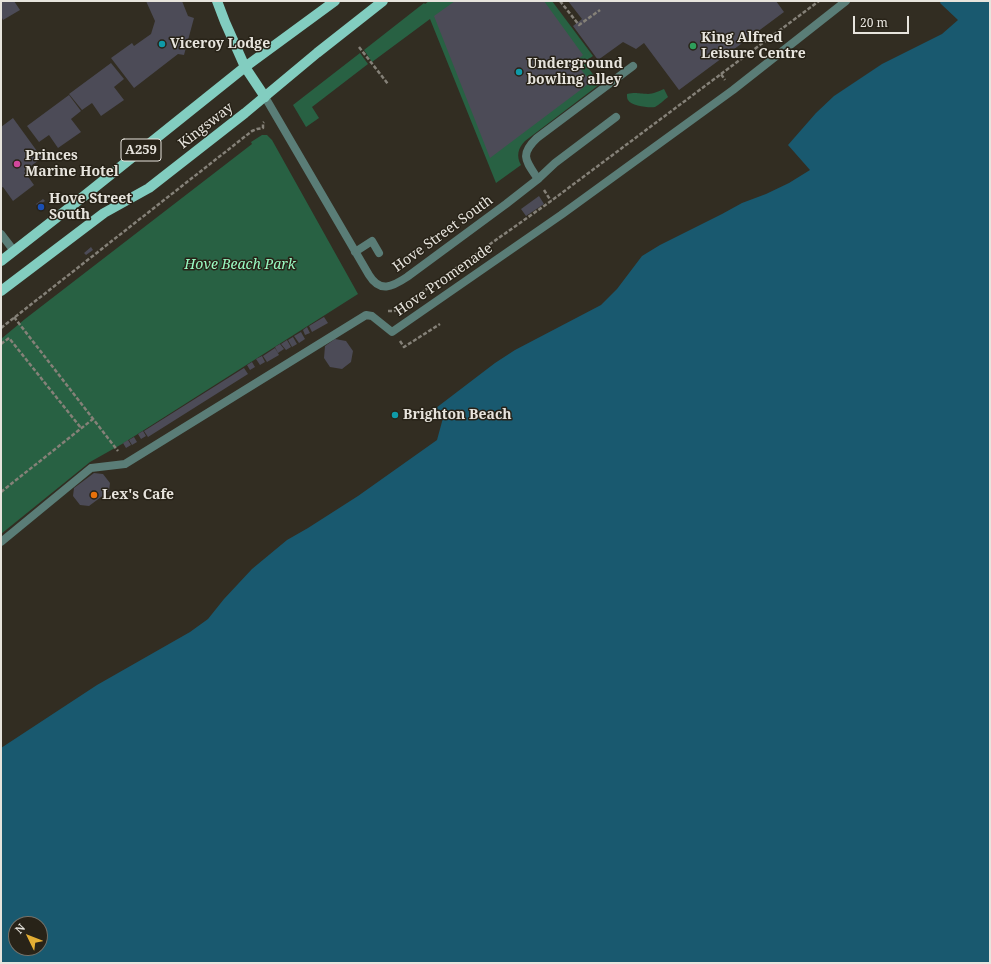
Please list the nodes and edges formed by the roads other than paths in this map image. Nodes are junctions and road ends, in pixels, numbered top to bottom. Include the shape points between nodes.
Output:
1 (217, 1) edge
2 (335, 1) edge
3 (383, 1) edge
4 (846, 1) edge
5 (633, 66) dead end
6 (245, 68) junction
7 (265, 97) junction
8 (616, 117) dead end
9 (538, 179) junction
10 (1, 234) edge
11 (14, 251) junction
12 (355, 252) junction
13 (379, 253) dead end
14 (1, 261) edge
15 (1, 291) edge
16 (1, 542) edge

1 - 6 main road
2 - 6 main road, Kingsway / A259
3 - 7 main road, Kingsway / A259
4 - 16 street, Hove Promenade via 727,95 561,215 392,332 372,316 366,315 125,464 91,468
5 - 9 street via 532,143 527,150 526,159
6 - 7 main road
6 - 11 main road, Kingsway / A259
7 - 12 street, Hove Street South
7 - 15 main road, Kingsway / A259 via 149,188 104,213
8 - 9 street, Hove Street South
9 - 12 street, Hove Street South via 396,284 386,287 373,282
10 - 11 street
11 - 14 main road, Kingsway / A259
12 - 13 street via 372,241

